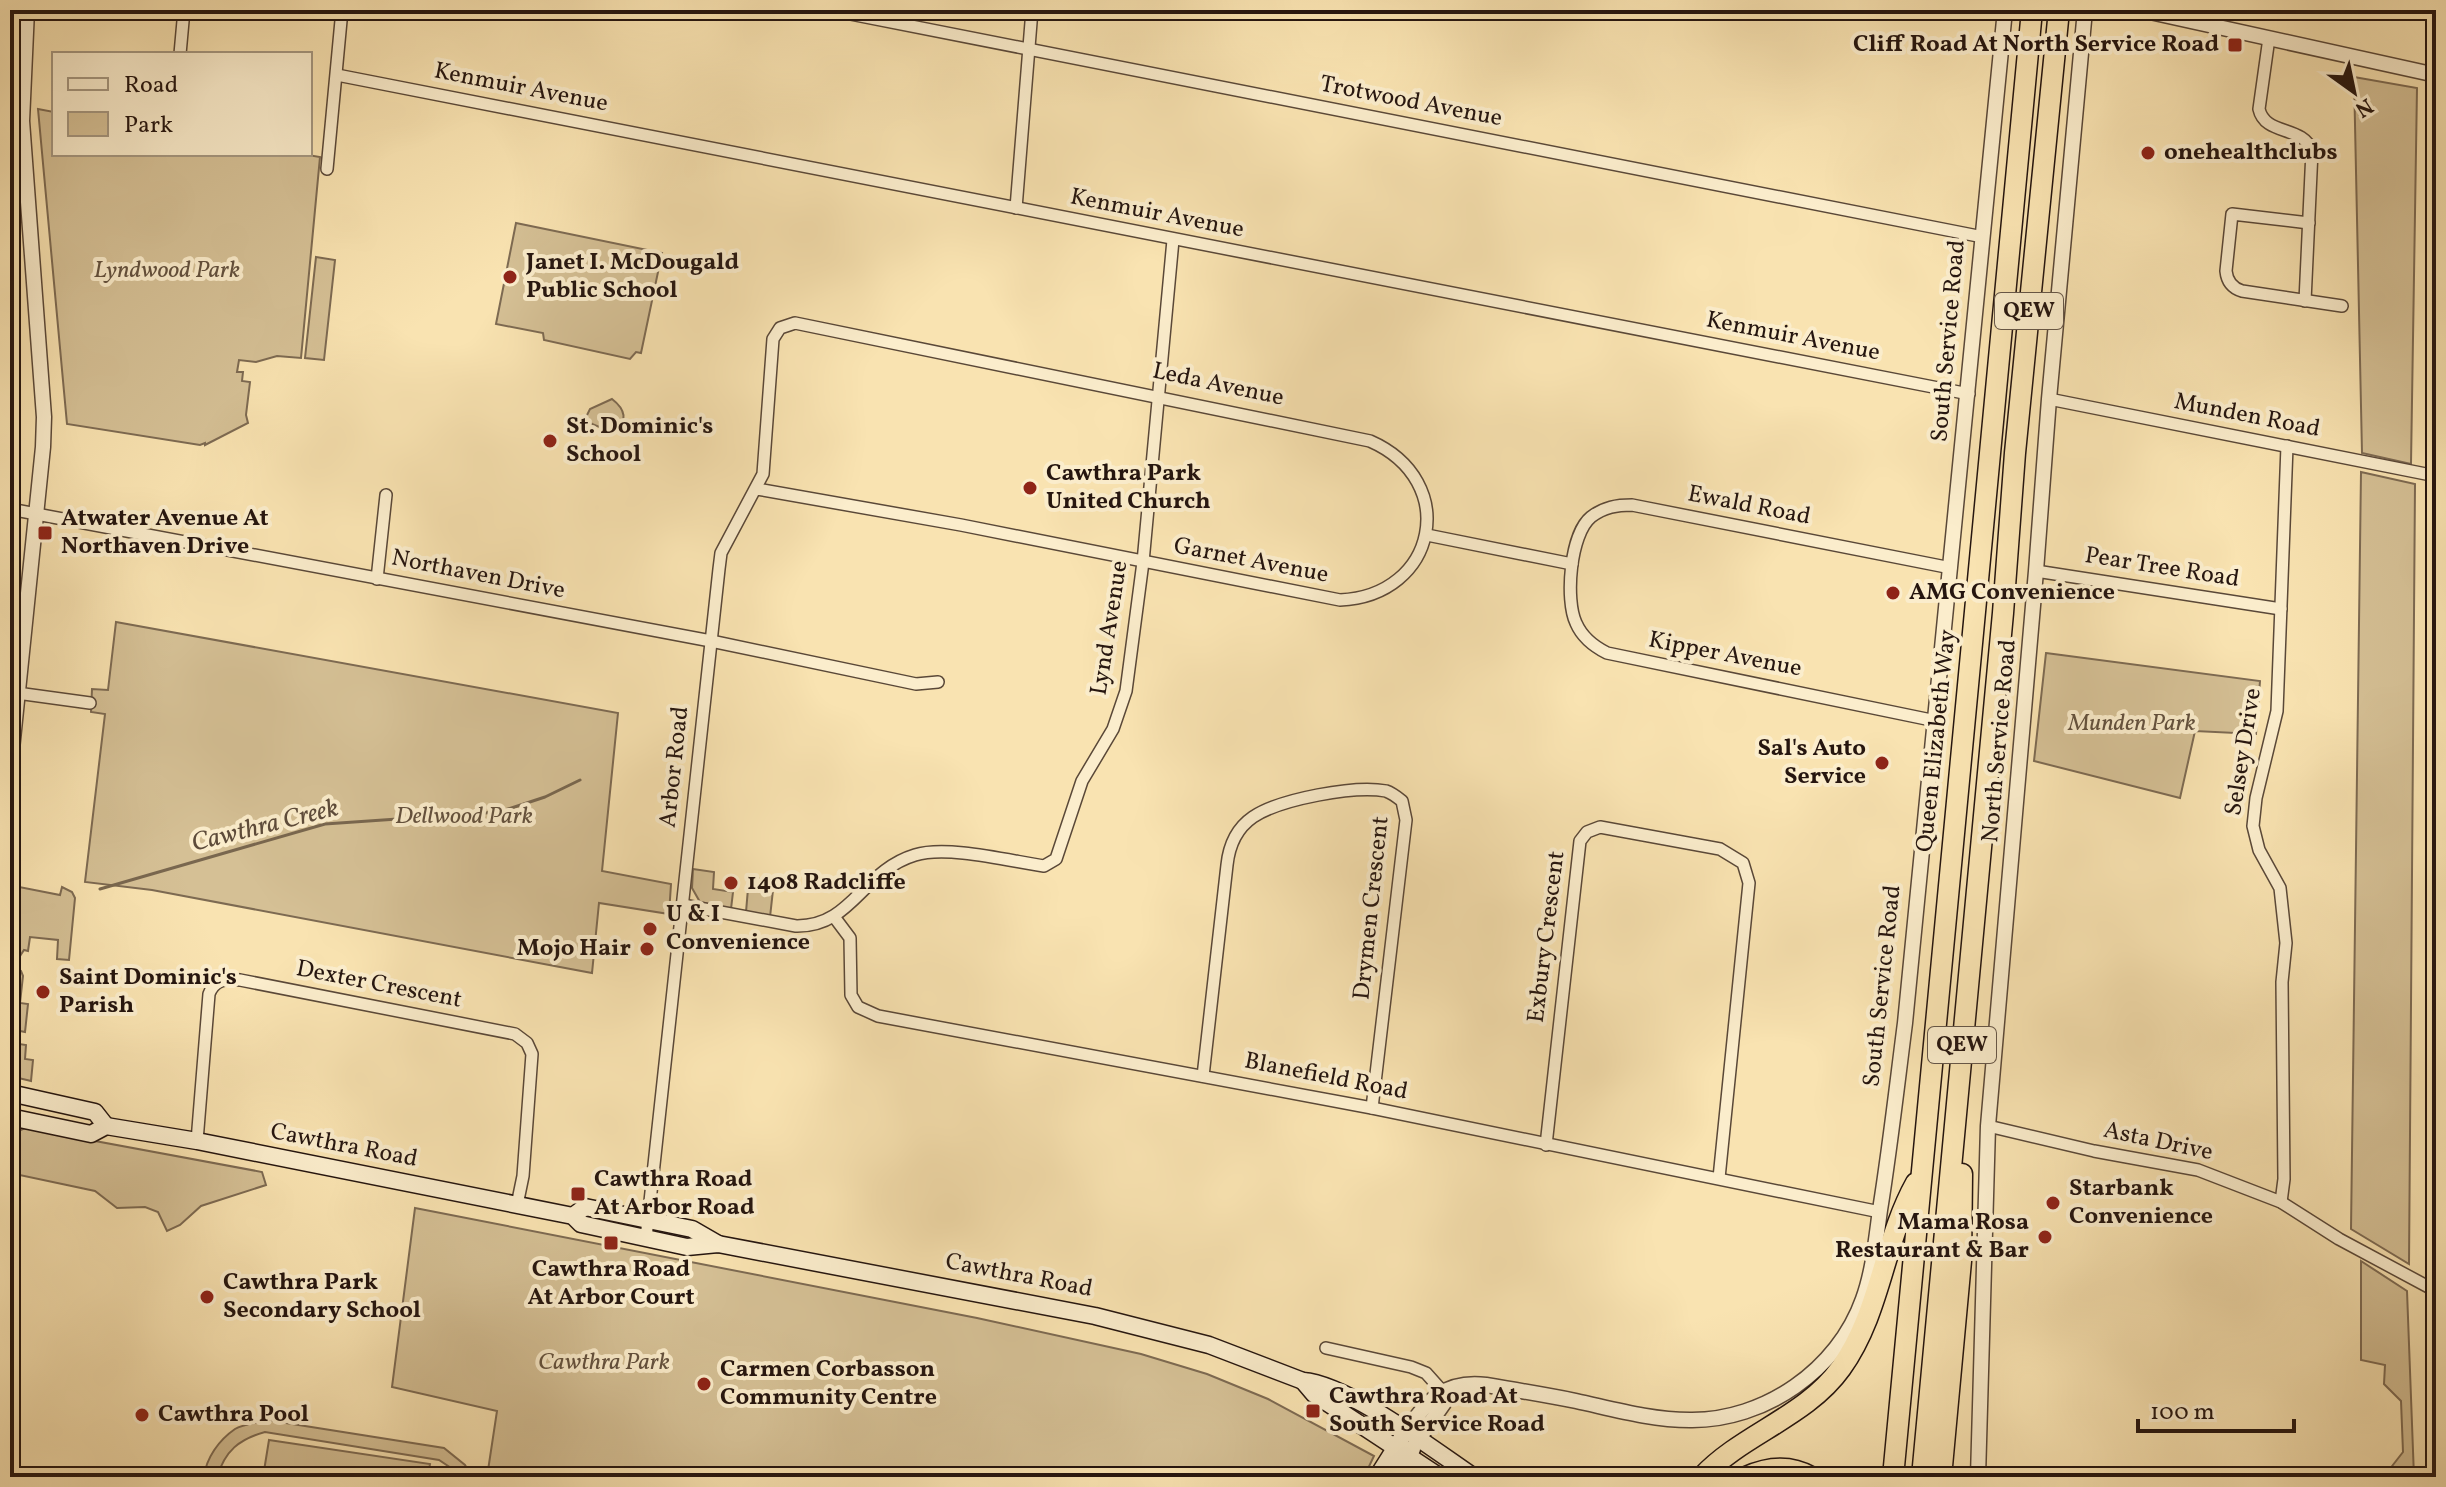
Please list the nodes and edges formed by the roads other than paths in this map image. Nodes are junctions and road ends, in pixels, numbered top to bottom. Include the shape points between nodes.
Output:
1 (27, 10) edge
2 (184, 10) edge
3 (342, 10) edge
4 (830, 10) edge
5 (1032, 10) edge
6 (2005, 10) edge
7 (2032, 10) edge
8 (2059, 10) edge
9 (2085, 10) edge
10 (2141, 10) edge
11 (2269, 38) junction
12 (1030, 49) junction
13 (180, 52) edge
14 (337, 75) junction
15 (2436, 75) edge
16 (16, 105) edge
17 (327, 169) dead end
18 (1016, 208) junction
19 (2309, 223) junction
20 (1983, 237) junction
21 (1173, 240) junction
22 (2305, 301) junction
23 (2342, 306) dead end
24 (795, 323) joint
25 (1969, 394) junction
26 (1160, 396) junction
27 (2049, 399) junction
28 (2287, 446) junction
29 (2436, 476) edge
30 (757, 489) junction
31 (386, 495) dead end
32 (10, 509) edge
33 (37, 514) junction
34 (1427, 535) junction
35 (1143, 562) junction
36 (1572, 564) junction
37 (1951, 568) junction
38 (2036, 571) junction
39 (377, 579) junction
40 (2281, 609) junction
41 (711, 641) junction
42 (938, 682) dead end
43 (17, 693) junction
44 (90, 703) dead end
45 (1936, 721) junction
46 (10, 769) edge
47 (683, 905) junction
48 (835, 918) junction
49 (1964, 1021) junction
50 (1203, 1076) junction
51 (10, 1093) edge
52 (1372, 1108) junction
53 (10, 1117) edge
54 (106, 1126) junction
55 (1988, 1126) junction
56 (197, 1141) junction
57 (1546, 1145) junction
58 (1920, 1176) junction
59 (1719, 1178) junction
60 (2281, 1202) junction
61 (517, 1205) junction
62 (1880, 1212) junction
63 (573, 1216) junction
64 (648, 1220) junction
65 (646, 1238) junction
66 (718, 1244) junction
67 (2436, 1291) edge
68 (1326, 1348) dead end
69 (1951, 1366) junction
70 (1303, 1381) junction
71 (1443, 1392) junction
72 (1412, 1436) junction
73 (1402, 1451) junction
74 (1377, 1477) edge
75 (1392, 1477) edge
76 (1440, 1477) edge
77 (1474, 1477) edge
78 (1702, 1477) edge
79 (1746, 1477) edge
80 (1811, 1477) edge
81 (1893, 1477) edge
82 (1922, 1477) edge
83 (1941, 1477) edge
84 (1954, 1477) edge
85 (1978, 1477) edge

1 - 16 street
2 - 13 street
3 - 14 street
4 - 12 street, Trotwood Avenue
5 - 12 street
6 - 20 street, South Service Road
7 - 58 highway, Queen Elizabeth Way / QEW
8 - 49 highway, QEW
9 - 27 street, North Service Road
10 - 11 street
11 - 15 street
11 - 19 street via 2260,112 2267,123 2303,136 2311,146
12 - 18 street
12 - 20 street, Trotwood Avenue
14 - 17 street
14 - 18 street, Kenmuir Avenue
16 - 33 street via 44,417
18 - 21 street, Kenmuir Avenue
19 - 22 street
19 - 22 street via 2232,214 2226,271 2232,285 2242,291
20 - 25 street, South Service Road
21 - 25 street, Kenmuir Avenue
21 - 26 street, Lynd Avenue
22 - 23 street
24 - 26 street, Leda Avenue
24 - 30 street, Arbor Road via 780,328 773,339 763,474
25 - 37 street, South Service Road
26 - 34 street, Leda Avenue via 1385,447 1418,483
26 - 35 street, Lynd Avenue
27 - 28 street, Munden Road
27 - 38 street, North Service Road
28 - 29 street, Munden Road
28 - 40 street, Selsey Drive
30 - 35 street, Garnet Avenue
30 - 41 street, Arbor Road via 721,553
31 - 39 street
32 - 33 street, Northaven Drive
33 - 39 street, Northaven Drive
33 - 43 street
34 - 35 street, Garnet Avenue via 1400,577 1354,599 1324,598
34 - 36 street
35 - 48 street, Lynd Avenue via 1126,691 1113,729 1070,809 1053,862 1044,866 961,853 917,854 875,876
36 - 37 street, Ewald Road via 1580,534 1592,516 1613,506 1632,505
36 - 45 street, Kipper Avenue via 1576,625 1607,653
37 - 45 street, South Service Road
38 - 40 street, Pear Tree Road
38 - 55 street, North Service Road
39 - 41 street, Northaven Drive
40 - 60 street, Selsey Drive via 2277,711 2253,826 2259,850 2280,888 2286,943
41 - 42 street, Northaven Drive via 916,684
41 - 47 street, Arbor Road
43 - 44 street
43 - 46 street
45 - 62 street, South Service Road
47 - 48 street via 796,926
47 - 64 street, Arbor Road
48 - 50 street, Blanefield Road via 850,938 851,995 867,1013
49 - 69 highway via 1961,1261
49 - 82 highway, QEW
50 - 52 street, Blanefield Road
50 - 52 street, Drymen Crescent via 1227,865 1235,837 1255,816 1291,801 1332,793 1388,792 1402,801 1406,820
51 - 54 main road, Cawthra Road via 95,1112
52 - 57 street, Blanefield Road
53 - 54 main road, Cawthra Road via 91,1134
54 - 56 main road, Cawthra Road
55 - 60 street, Asta Drive via 2198,1170
55 - 85 street, North Service Road
56 - 61 main road, Cawthra Road
56 - 61 street, Dexter Crescent via 209,994 221,981 240,980 515,1034 532,1054
57 - 59 street, Blanefield Road
57 - 59 street, Exbury Crescent via 1580,841 1600,827 1720,849 1743,863 1749,883
58 - 78 highway via 1903,1206 1862,1334 1839,1370 1816,1395 1721,1458
58 - 81 highway, Queen Elizabeth Way / QEW
59 - 62 street, Blanefield Road
60 - 67 street, Asta Drive
61 - 63 main road, Cawthra Road
62 - 71 street, South Service Road via 1864,1298 1844,1337 1799,1384 1761,1406 1725,1418 1689,1420 1476,1384
63 - 64 main road, Cawthra Road via 585,1207
63 - 65 main road, Cawthra Road via 581,1224
64 - 65 street, Arbor Road
64 - 66 main road, Cawthra Road via 692,1229
65 - 66 main road, Cawthra Road via 687,1247
66 - 70 main road, Cawthra Road via 1095,1316 1209,1345
68 - 71 street via 1411,1367 1426,1373
69 - 83 highway
69 - 84 highway
70 - 72 main road, Cawthra Road via 1344,1394
70 - 73 main road, Cawthra Road via 1314,1394
71 - 72 street via 1444,1403
72 - 73 main road
72 - 77 main road, Cawthra Road
73 - 74 main road
73 - 75 main road
73 - 76 main road, Cawthra Road
79 - 80 highway via 1775,1468

